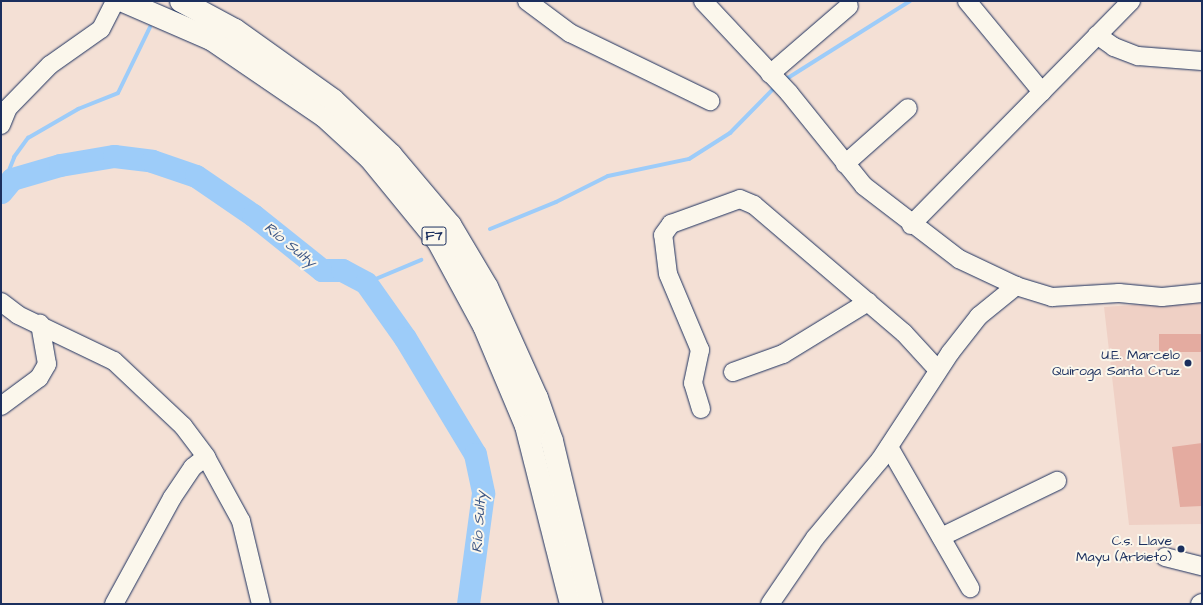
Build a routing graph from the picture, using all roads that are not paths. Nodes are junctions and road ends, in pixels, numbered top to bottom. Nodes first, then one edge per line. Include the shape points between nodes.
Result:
1 (114, 1) edge
2 (123, 1) edge
3 (181, 1) edge
4 (527, 1) edge
5 (703, 1) edge
6 (967, 1) edge
7 (1131, 1) edge
8 (849, 6) dead end
9 (1097, 35) junction
10 (1202, 61) edge
11 (770, 74) junction
12 (1042, 92) junction
13 (710, 101) dead end
14 (908, 108) dead end
15 (1, 125) edge
16 (845, 164) junction
17 (911, 225) junction
18 (1016, 286) junction
19 (1202, 293) edge
20 (1, 302) edge
21 (868, 302) junction
22 (40, 324) junction
23 (938, 370) junction
24 (733, 372) dead end
25 (1, 406) edge
26 (702, 409) dead end
27 (889, 447) junction
28 (206, 457) junction
29 (1057, 481) dead end
30 (941, 537) junction
31 (1164, 557) dead end
32 (1202, 566) edge
33 (970, 588) dead end
34 (114, 604) edge
35 (261, 604) edge
36 (571, 604) edge
37 (591, 604) edge
38 (770, 604) edge

1 - 15 street via 101,29 50,65 8,108
2 - 36 highway, F7 via 211,39 324,116 370,158 438,241 484,326 526,426
3 - 37 highway, F7 via 235,30 334,100 391,155 450,225 487,287 537,398 552,441
4 - 13 street via 570,33
5 - 11 street
6 - 12 street
7 - 9 street
8 - 11 street
9 - 10 street via 1138,56
9 - 12 street
11 - 16 street
12 - 17 street
14 - 16 street
16 - 17 street via 880,202
17 - 18 street via 959,259
18 - 19 street via 1058,297 1119,293 1162,297
18 - 23 street via 979,316
20 - 22 street via 18,315
21 - 23 street via 904,333
21 - 24 street via 782,354
21 - 26 street via 747,200 735,200 671,224 663,235 662,249 668,274 700,350 693,383
22 - 25 street via 47,364 39,378
22 - 28 street via 114,361 183,426
23 - 27 street
27 - 30 street
27 - 38 street via 815,538
28 - 34 street via 193,467 172,498
28 - 35 street via 241,521
29 - 30 street
30 - 33 street
31 - 32 street

